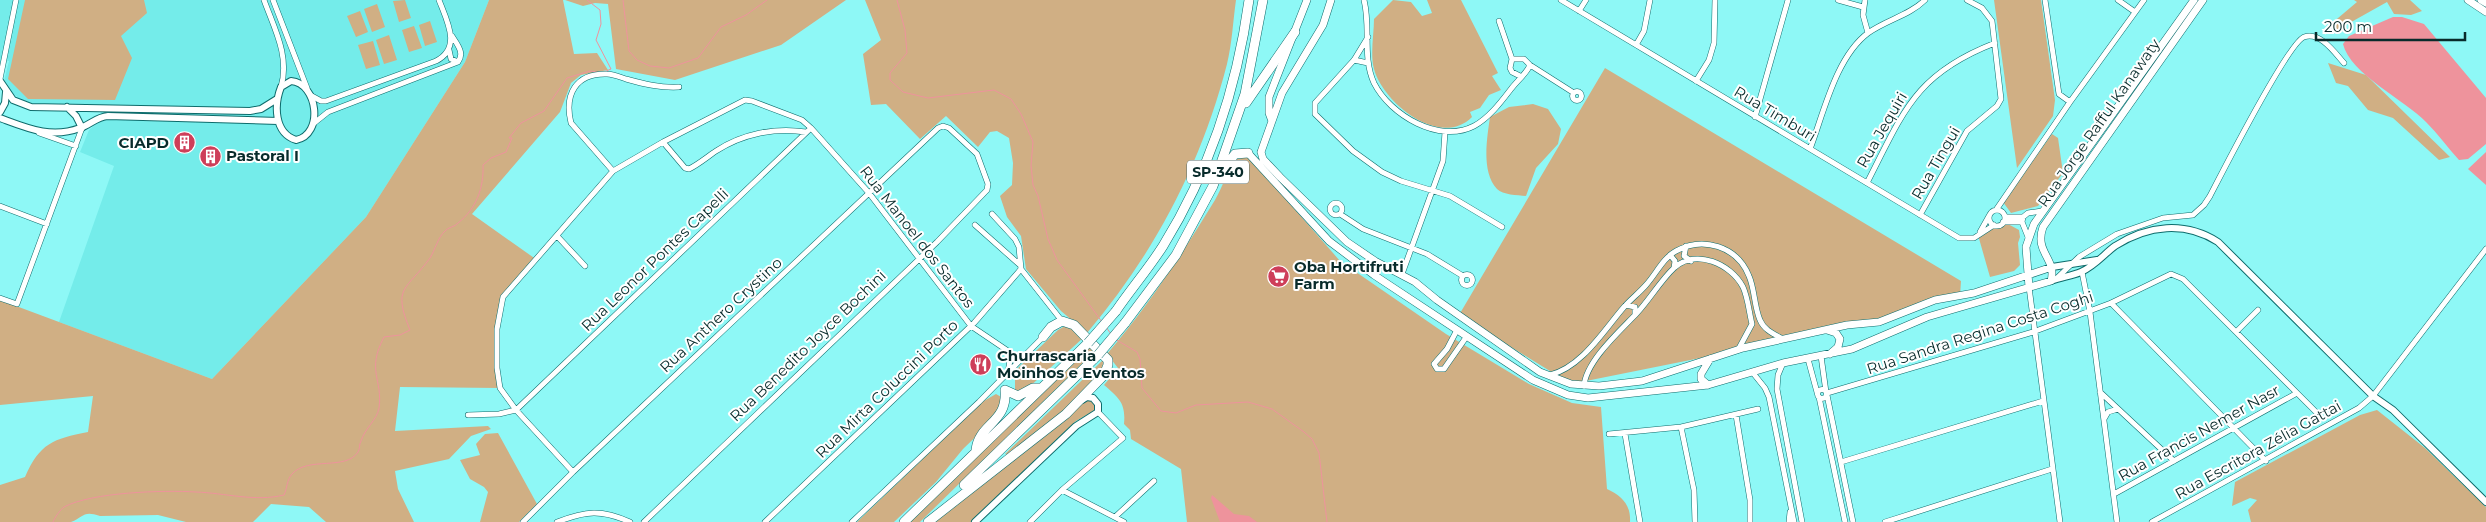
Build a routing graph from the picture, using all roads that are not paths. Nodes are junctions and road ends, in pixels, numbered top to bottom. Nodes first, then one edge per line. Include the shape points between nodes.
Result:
1 (16, 0) edge
2 (264, 0) edge
3 (273, 0) edge
4 (439, 0) edge
5 (1244, 0) edge
6 (1249, 0) edge
7 (1264, 0) edge
8 (1307, 0) edge
9 (1331, 0) edge
10 (1364, 0) edge
11 (1561, 0) edge
12 (1586, 0) edge
13 (1650, 0) edge
14 (1715, 0) edge
15 (1788, 0) edge
16 (1838, 0) edge
17 (1865, 0) edge
18 (1925, 0) edge
19 (1966, 0) edge
20 (2045, 0) edge
21 (2118, 0) edge
22 (2144, 0) edge
23 (2194, 0) edge
24 (2203, 0) edge
25 (2468, 0) edge
26 (2481, 0) edge
27 (2486, 3) edge
28 (1863, 7) junction
29 (1579, 11) junction
30 (2135, 12) junction
31 (2486, 12) edge
32 (1499, 21) dead end
33 (1295, 32) junction
34 (451, 33) junction
35 (1244, 33) junction
36 (1868, 33) junction
37 (1368, 37) junction
38 (1995, 43) junction
39 (1636, 45) junction
40 (449, 50) junction
41 (1512, 59) junction
42 (1354, 60) junction
43 (458, 62) junction
44 (1368, 63) junction
45 (2344, 63) dead end
46 (1530, 65) junction
47 (1520, 76) junction
48 (0, 80) edge
49 (1696, 81) junction
50 (281, 87) junction
51 (679, 87) dead end
52 (308, 91) junction
53 (6, 92) junction
54 (1574, 92) dead end
55 (277, 99) junction
56 (2070, 102) junction
57 (67, 107) junction
58 (0, 112) edge
59 (1755, 117) junction
60 (0, 118) edge
61 (1237, 118) junction
62 (278, 121) junction
63 (1272, 122) junction
64 (313, 124) junction
65 (82, 128) junction
66 (811, 128) junction
67 (938, 128) joint
68 (37, 132) junction
69 (806, 132) junction
70 (1445, 132) junction
71 (663, 142) junction
72 (76, 146) junction
73 (1810, 149) junction
74 (1261, 152) junction
75 (1248, 153) junction
76 (613, 171) junction
77 (1867, 183) junction
78 (1213, 186) junction
79 (1434, 190) junction
80 (2056, 191) junction
81 (868, 193) junction
82 (2064, 196) junction
83 (0, 206) edge
84 (1996, 210) junction
85 (2042, 211) junction
86 (992, 214) dead end
87 (1340, 214) dead end
88 (1920, 215) junction
89 (1989, 216) junction
90 (2022, 219) junction
91 (2004, 220) junction
92 (47, 224) junction
93 (975, 225) dead end
94 (1994, 225) junction
95 (1502, 227) dead end
96 (1978, 234) junction
97 (558, 237) junction
98 (2028, 237) junction
99 (1329, 241) junction
100 (1686, 246) junction
101 (1413, 248) junction
102 (2486, 250) edge
103 (1359, 251) junction
104 (1670, 255) junction
105 (919, 257) junction
106 (2101, 259) junction
107 (1692, 261) junction
108 (1741, 263) junction
109 (2070, 265) junction
110 (585, 266) dead end
111 (1020, 267) junction
112 (2052, 267) junction
113 (1674, 268) junction
114 (1730, 270) junction
115 (2082, 272) junction
116 (1402, 274) junction
117 (1463, 276) dead end
118 (1749, 276) junction
119 (2027, 276) junction
120 (2054, 280) junction
121 (1739, 281) junction
122 (2029, 287) junction
123 (0, 298) edge
124 (2111, 303) junction
125 (1626, 305) junction
126 (2258, 310) dead end
127 (2090, 312) junction
128 (1635, 315) junction
129 (1614, 320) junction
130 (1062, 321) junction
131 (971, 326) junction
132 (1622, 329) junction
133 (1825, 329) junction
134 (1457, 330) junction
135 (2033, 332) junction
136 (2236, 332) junction
137 (1467, 336) junction
138 (1043, 337) joint
139 (1784, 339) junction
140 (1738, 350) junction
141 (1011, 353) junction
142 (1830, 354) junction
143 (1024, 356) junction
144 (1821, 356) junction
145 (1712, 357) junction
146 (1808, 359) junction
147 (1783, 363) junction
148 (1008, 373) junction
149 (1753, 373) junction
150 (1547, 376) junction
151 (1000, 381) junction
152 (1708, 385) junction
153 (1584, 386) junction
154 (1040, 388) junction
155 (1006, 390) junction
156 (2100, 392) junction
157 (2297, 393) junction
158 (1827, 394) junction
159 (1818, 396) junction
160 (2372, 396) junction
161 (2043, 401) junction
162 (2118, 408) junction
163 (1758, 409) dead end
164 (516, 410) junction
165 (1098, 412) junction
166 (2317, 413) dead end
167 (1066, 414) junction
168 (468, 415) dead end
169 (1736, 415) junction
170 (2104, 420) junction
171 (1681, 427) junction
172 (2236, 428) junction
173 (1609, 434) dead end
174 (1626, 434) junction
175 (976, 450) junction
176 (1833, 460) junction
177 (2266, 460) junction
178 (2174, 461) junction
179 (1841, 462) junction
180 (1834, 467) junction
181 (2052, 469) junction
182 (573, 472) junction
183 (1154, 481) dead end
184 (1062, 490) junction
185 (2114, 494) junction
186 (2486, 502) edge
187 (1791, 506) junction
188 (1115, 517) junction
189 (527, 521) edge
190 (557, 522) edge
191 (630, 522) edge
192 (644, 522) edge
193 (765, 522) edge
194 (852, 522) edge
195 (904, 522) edge
196 (927, 522) edge
197 (976, 522) edge
198 (1030, 522) edge
199 (1124, 522) edge
200 (1640, 522) edge
201 (1695, 522) edge
202 (1750, 522) edge
203 (1789, 522) edge
204 (1794, 522) edge
205 (1802, 522) edge
206 (1845, 522) edge
207 (1853, 522) edge
208 (1885, 522) edge
209 (2060, 522) edge
210 (2117, 522) edge
211 (2152, 522) edge

1 - 48 street
2 - 50 street via 284,54
3 - 52 street
4 - 34 street
5 - 35 highway
6 - 35 highway, SP-340
7 - 61 highway, SP-340 via 1252,65
8 - 33 main road
9 - 63 main road via 1323,25 1282,93
10 - 37 street
11 - 29 street, Rua Timburi
12 - 29 street
13 - 39 street via 1644,31
14 - 49 street via 1714,43 1709,60
15 - 59 street
16 - 28 street
17 - 28 street
18 - 36 street
19 - 38 street, Rua Tingui via 1988,14
20 - 56 street via 2059,94
21 - 30 street
22 - 30 street
23 - 80 main road, Rua Jorge Rafful Kanawaty
24 - 82 main road, Rua Jorge Rafful Kanawaty
25 - 31 main road
26 - 27 main road
28 - 36 street
29 - 39 street, Rua Timburi
30 - 56 street
32 - 41 street
33 - 61 highway
33 - 63 main road via 1268,97
34 - 40 street
34 - 43 street via 460,50
35 - 154 highway, SP-340, bridge via 1234,84 1214,147 1162,247 1116,311 1088,343
36 - 73 street via 1842,65
37 - 42 street
37 - 44 street
38 - 77 street, Rua Jequiri via 1969,53 1927,82 1900,119
38 - 88 street, Rua Tingui via 2001,99 1967,131
39 - 49 street, Rua Timburi
40 - 43 street via 451,59
40 - 52 street via 436,61 326,101
41 - 46 street via 1520,57
41 - 47 street via 1510,68
42 - 44 street
42 - 79 street via 1317,100 1315,114 1353,151 1382,172
43 - 64 street via 328,112
44 - 70 street via 1374,82 1392,106 1416,123
45 - 109 street via 2318,39 2305,37 2298,41 2198,212 2164,218 2117,234
46 - 47 street
46 - 54 street
47 - 70 street via 1502,102 1482,122 1471,128
48 - 53 street
49 - 59 street, Rua Timburi
50 - 52 street via 291,81
50 - 55 street
51 - 76 street via 663,88 607,74 576,84 571,91 571,122
52 - 64 street via 314,109
53 - 57 street via 21,104 31,107
53 - 58 street
55 - 57 street via 261,109 250,111
55 - 62 street
56 - 84 street
57 - 65 street
59 - 73 street, Rua Timburi
60 - 68 street
61 - 78 highway, SP-340
62 - 64 street via 296,140 308,135
62 - 65 street via 108,116
63 - 74 main road
65 - 68 street via 58,133
65 - 72 street
66 - 69 street, Rua Leonor Pontes Capelli
66 - 71 street, Rua Manoel dos Santos via 802,120 744,100
66 - 81 street, Rua Manoel dos Santos
67 - 81 street, Rua Anthero Crystino
67 - 105 street, Rua Benedito Joyce Bochini via 949,128 974,150 988,187
68 - 72 street
69 - 71 street via 787,129 749,136 728,144 689,169
69 - 164 street, Rua Leonor Pontes Capelli
70 - 79 street via 1443,161
71 - 76 street, Rua Manoel dos Santos
72 - 92 street
73 - 77 street, Rua Timburi
74 - 75 main road
74 - 103 main road via 1263,159 1307,206
75 - 78 highway via 1235,154
75 - 99 main road
76 - 97 street
77 - 88 street, Rua Timburi
78 - 196 highway, SP-340, bridge via 1176,256 1126,323 1098,355
79 - 95 street via 1465,203
79 - 101 street
80 - 82 main road
80 - 85 main road, Rua Jorge Rafful Kanawaty
81 - 105 street, Rua Manoel dos Santos
81 - 182 street, Rua Anthero Crystino
82 - 112 main road, Rua Jorge Rafful Kanawaty via 2040,235 2040,243
83 - 92 street
84 - 89 street
84 - 91 street via 2003,212
85 - 90 street, Rua Jorge Rafful Kanawaty via 2028,213
85 - 98 main road, Rua Jorge Rafful Kanawaty
86 - 111 street via 1016,239
87 - 101 street via 1363,230
88 - 96 street, Rua Timburi via 1963,240
89 - 94 street
89 - 96 street
90 - 91 street, Rua Jorge Rafful Kanawaty
90 - 98 street, Rua Jorge Rafful Kanawaty
91 - 94 street
92 - 123 street via 17,304
93 - 111 street
94 - 96 street, Rua Timburi
97 - 110 street
97 - 164 street via 503,297 499,311 497,368 500,388
98 - 119 main road, Rua Jorge Rafful Kanawaty
99 - 103 main road via 1337,239
99 - 134 main road
100 - 104 street
100 - 107 street via 1684,256
100 - 108 street via 1708,243 1721,247
101 - 116 street
101 - 117 street
102 - 160 street, Rua Escritora Zélia Gattai
103 - 116 main road
104 - 113 street via 1674,257
104 - 125 street
105 - 131 street, Rua Manoel dos Santos
105 - 192 street, Rua Benedito Joyce Bochini
106 - 109 street
106 - 115 street
106 - 160 street via 2124,242 2158,229 2186,228 2200,232 2218,242
107 - 113 street
107 - 114 street via 1705,259
108 - 114 street via 1736,270
108 - 118 street
109 - 112 street
109 - 120 street
111 - 130 street
111 - 131 street, Rua Mirta Coluccini Porto
112 - 119 main road
112 - 120 main road
113 - 128 street
114 - 121 street
115 - 120 street
115 - 127 street
116 - 150 main road
118 - 121 street via 1743,275
118 - 139 street via 1760,320 1768,330
119 - 122 main road, Rua Jorge Rafful Kanawaty
119 - 133 main road via 1974,293 1935,300 1879,322
120 - 122 main road
121 - 140 street via 1752,324
122 - 135 street
122 - 142 main road via 1927,317 1852,349
124 - 127 street, Rua Sandra Regina Costa Coghi
124 - 136 street, Rua Sandra Regina Costa Coghi via 2166,275 2178,276
124 - 172 street
125 - 128 street via 1635,307
125 - 129 street
126 - 136 street
127 - 135 street, Rua Sandra Regina Costa Coghi
127 - 156 street
128 - 132 street
129 - 132 street via 1615,328
129 - 150 street via 1567,369
130 - 138 highway
130 - 167 highway via 1074,325 1105,356 1108,365 1100,381
131 - 141 street, Rua Manoel dos Santos
131 - 193 street, Rua Mirta Coluccini Porto
132 - 153 street via 1588,369
133 - 139 main road
133 - 142 main road via 1836,333 1840,339 1838,347
134 - 137 main road
134 - 137 street via 1435,361 1437,369 1444,369
135 - 158 street, Rua Sandra Regina Costa Coghi
135 - 161 street
136 - 157 street, Rua Sandra Regina Costa Coghi
137 - 152 main road via 1534,380 1568,394 1608,398
138 - 143 street
139 - 140 main road
140 - 145 main road
141 - 143 street, Rua Manoel dos Santos
141 - 148 street
142 - 144 main road
143 - 148 street
144 - 146 main road
144 - 158 street
145 - 152 main road via 1701,374
145 - 153 main road via 1635,382
146 - 147 main road
146 - 159 street
147 - 149 main road
147 - 205 street via 1777,389
148 - 151 street
149 - 152 main road
149 - 187 street via 1769,397
150 - 153 main road
151 - 155 street
151 - 194 street
154 - 155 highway via 1018,396
154 - 175 highway, SP-340
155 - 175 highway via 1002,413 979,436
156 - 162 street
156 - 170 street
157 - 166 street, Rua Sandra Regina Costa Coghi
157 - 172 street, Rua Francis Nemer Nasr
158 - 159 street, Rua Sandra Regina Costa Coghi via 1824,399
158 - 179 street
159 - 176 street
160 - 177 street, Rua Escritora Zélia Gattai via 2359,408
160 - 186 street via 2393,410
161 - 179 street
161 - 181 street
162 - 170 street via 2108,412
162 - 178 street
163 - 169 street
164 - 168 street
164 - 182 street
165 - 167 street via 1097,401 1087,396
165 - 184 street via 1123,438
165 - 197 street via 1076,426
167 - 196 highway
169 - 171 street
169 - 202 street via 1750,500
170 - 185 street
171 - 174 street
171 - 201 street via 1694,490
172 - 177 street
172 - 178 street, Rua Francis Nemer Nasr
173 - 174 street
174 - 200 street
175 - 195 highway, SP-340
176 - 179 street
176 - 180 street
177 - 211 street, Rua Escritora Zélia Gattai
178 - 185 street, Rua Francis Nemer Nasr
179 - 180 street
179 - 207 street
180 - 206 street
181 - 208 street
181 - 209 street
182 - 189 street, Rua Anthero Crystino
183 - 188 street
184 - 188 street
184 - 198 street
185 - 210 street
187 - 203 street
187 - 204 street
188 - 199 street
190 - 191 street via 580,513 593,512

